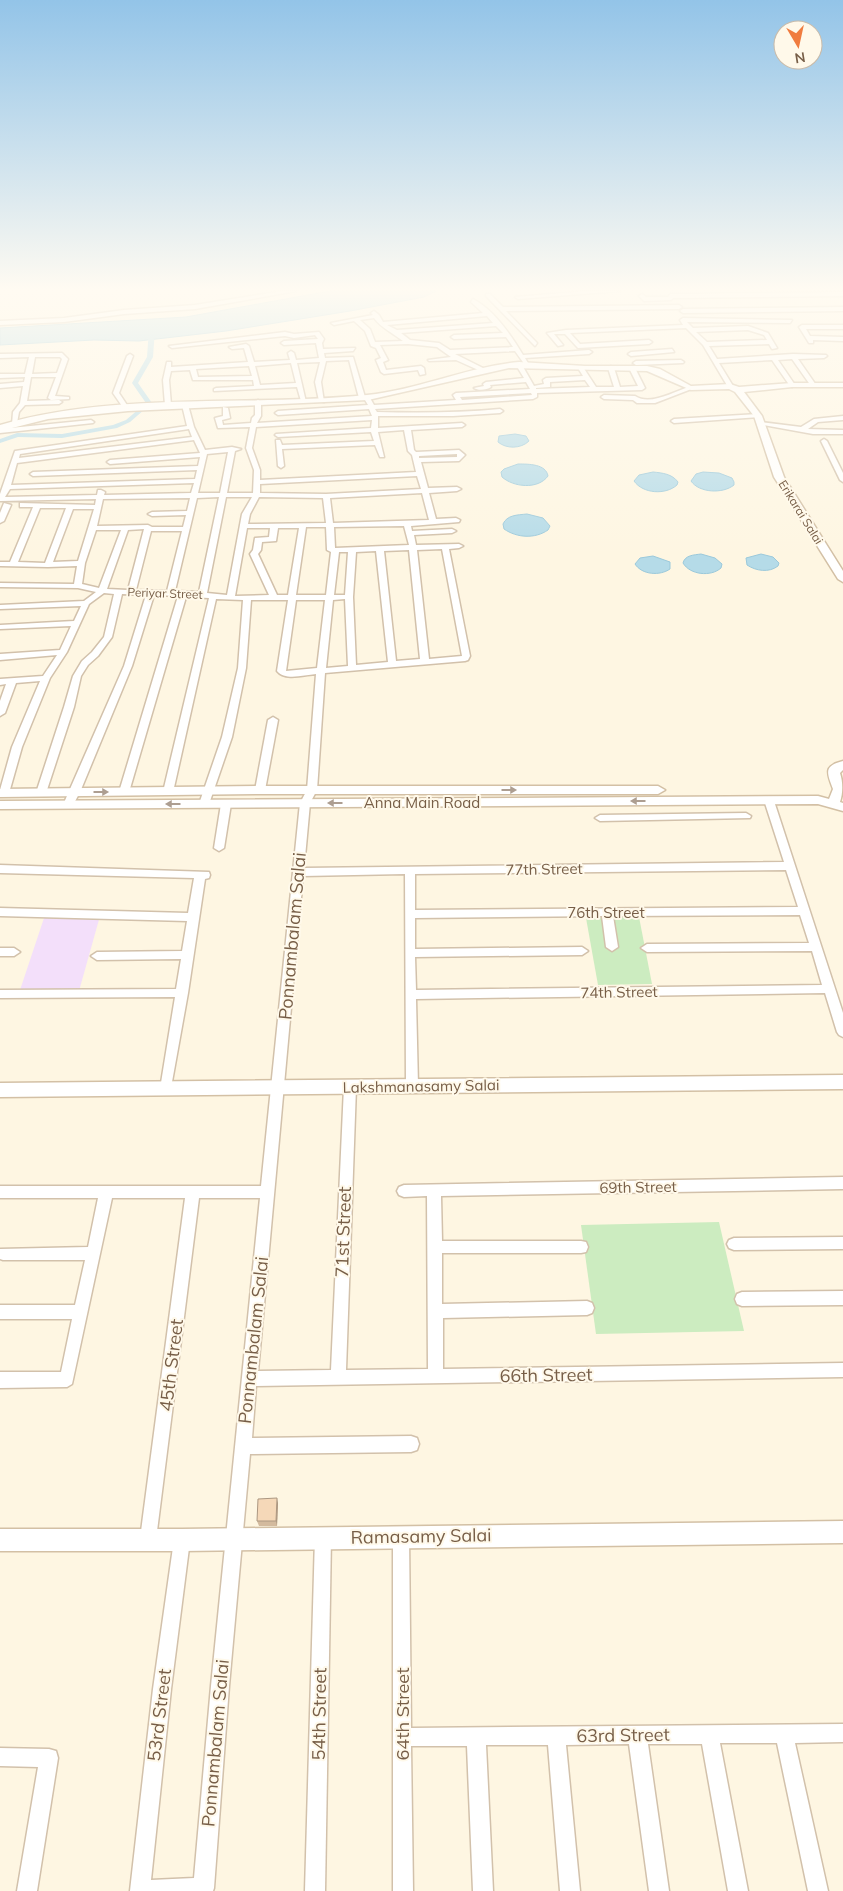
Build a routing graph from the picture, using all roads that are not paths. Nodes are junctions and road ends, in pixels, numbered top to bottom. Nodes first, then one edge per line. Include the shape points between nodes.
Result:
1 (27, 379) edge
2 (58, 379) edge
3 (121, 379) edge
4 (166, 379) edge
5 (255, 379) edge
6 (298, 379) edge
7 (319, 379) edge
8 (357, 379) edge
9 (454, 379) edge
10 (561, 379) edge
11 (588, 379) edge
12 (615, 379) edge
13 (639, 379) edge
14 (672, 379) edge
15 (728, 379) edge
16 (788, 379) edge
17 (809, 379) edge
18 (527, 380) joint
19 (299, 385) junction
20 (792, 385) junction
21 (813, 385) junction
22 (843, 385) edge
23 (0, 386) edge
24 (280, 387) junction
25 (26, 388) junction
26 (258, 388) junction
27 (477, 388) dead end
28 (691, 388) junction
29 (734, 388) junction
30 (532, 389) junction
31 (594, 389) junction
32 (618, 389) junction
33 (216, 390) dead end
34 (0, 392) edge
35 (604, 397) dead end
36 (67, 398) dead end
37 (362, 398) junction
38 (304, 401) junction
39 (322, 401) junction
40 (60, 402) dead end
41 (258, 402) junction
42 (280, 402) junction
43 (23, 403) junction
44 (185, 404) junction
45 (166, 405) junction
46 (128, 407) junction
47 (225, 408) dead end
48 (370, 408) junction
49 (500, 411) dead end
50 (278, 413) junction
51 (375, 416) junction
52 (843, 418) edge
53 (760, 420) junction
54 (674, 421) dead end
55 (91, 422) dead end
56 (14, 423) junction
57 (277, 423) junction
58 (254, 425) junction
59 (462, 425) dead end
60 (191, 427) junction
61 (407, 428) junction
62 (0, 429) edge
63 (374, 430) junction
64 (802, 430) junction
65 (843, 432) edge
66 (278, 435) junction
67 (197, 438) junction
68 (824, 441) dead end
69 (377, 443) junction
70 (249, 448) junction
71 (279, 448) junction
72 (109, 449) junction
73 (232, 449) junction
74 (203, 453) junction
75 (382, 456) dead end
76 (416, 457) junction
77 (14, 461) junction
78 (110, 462) junction
79 (281, 466) dead end
80 (200, 468) junction
81 (107, 471) junction
82 (0, 474) edge
83 (11, 474) junction
84 (33, 474) dead end
85 (420, 474) junction
86 (843, 480) edge
87 (196, 481) junction
88 (256, 482) junction
89 (102, 485) junction
90 (4, 489) edge
91 (457, 489) dead end
92 (425, 491) junction
93 (223, 495) junction
94 (192, 496) junction
95 (326, 496) junction
96 (101, 497) junction
97 (256, 497) junction
98 (0, 499) edge
99 (4, 504) edge
100 (37, 506) junction
101 (70, 507) junction
102 (96, 507) junction
103 (152, 514) dead end
104 (191, 514) junction
105 (456, 520) dead end
106 (0, 521) edge
107 (433, 521) junction
108 (407, 524) junction
109 (274, 525) junction
110 (303, 525) junction
111 (244, 526) junction
112 (330, 526) junction
113 (93, 528) junction
114 (125, 528) junction
115 (186, 528) junction
116 (148, 529) junction
117 (452, 531) dead end
118 (410, 533) junction
119 (445, 546) junction
120 (459, 546) dead end
121 (380, 548) junction
122 (413, 548) junction
123 (352, 550) junction
124 (335, 551) junction
125 (81, 563) junction
126 (0, 564) edge
127 (13, 564) junction
128 (48, 565) junction
129 (840, 569) edge
130 (843, 579) edge
131 (0, 585) edge
132 (78, 586) junction
133 (102, 592) junction
134 (119, 592) junction
135 (131, 592) junction
136 (151, 593) junction
137 (170, 594) junction
138 (182, 594) junction
139 (203, 595) junction
140 (213, 596) junction
141 (274, 597) junction
142 (292, 597) junction
143 (330, 597) junction
144 (349, 597) junction
145 (231, 598) junction
146 (247, 598) junction
147 (86, 603) junction
148 (0, 608) edge
149 (76, 623) junction
150 (0, 627) edge
151 (63, 652) junction
152 (0, 657) edge
153 (425, 662) junction
154 (392, 664) junction
155 (352, 668) junction
156 (321, 671) junction
157 (46, 678) junction
158 (12, 681) junction
159 (0, 682) edge
160 (0, 713) edge
161 (273, 720) dead end
162 (843, 765) edge
163 (260, 790) junction
164 (75, 792) junction
165 (124, 792) junction
166 (168, 792) junction
167 (41, 793) junction
168 (1, 797) edge
169 (309, 797) junction
170 (206, 798) junction
171 (683, 800) junction
172 (770, 800) junction
173 (839, 800) edge
174 (226, 804) junction
175 (68, 805) junction
176 (746, 816) dead end
177 (687, 817) junction
178 (600, 818) dead end
179 (219, 848) dead end
180 (790, 866) junction
181 (0, 869) edge
182 (298, 872) junction
183 (410, 872) junction
184 (804, 911) junction
185 (0, 912) edge
186 (607, 912) junction
187 (409, 914) junction
188 (193, 918) junction
189 (612, 947) dead end
190 (816, 947) junction
191 (647, 948) dead end
192 (582, 951) dead end
193 (0, 952) edge
194 (14, 952) dead end
195 (410, 953) junction
196 (187, 955) junction
197 (97, 956) dead end
198 (829, 989) junction
199 (182, 993) junction
200 (0, 994) edge
201 (410, 995) junction
202 (843, 1032) edge
203 (843, 1082) edge
204 (412, 1086) junction
205 (350, 1087) junction
206 (166, 1088) junction
207 (278, 1088) junction
208 (0, 1090) edge
209 (843, 1183) edge
210 (434, 1190) junction
211 (0, 1192) edge
212 (106, 1192) junction
213 (194, 1192) junction
214 (268, 1192) junction
215 (404, 1192) dead end
216 (843, 1243) edge
217 (734, 1244) dead end
218 (581, 1247) dead end
219 (435, 1248) junction
220 (94, 1253) junction
221 (3, 1254) dead end
222 (843, 1298) edge
223 (742, 1299) dead end
224 (587, 1308) dead end
225 (435, 1311) junction
226 (0, 1312) edge
227 (81, 1312) junction
228 (843, 1370) edge
229 (436, 1377) junction
230 (338, 1378) junction
231 (249, 1379) junction
232 (0, 1380) edge
233 (411, 1444) dead end
234 (243, 1446) junction
235 (843, 1532) edge
236 (401, 1536) junction
237 (323, 1537) junction
238 (148, 1538) junction
239 (234, 1538) junction
240 (0, 1540) edge
241 (182, 1540) junction
242 (709, 1733) junction
243 (843, 1733) edge
244 (784, 1734) junction
245 (637, 1735) junction
246 (476, 1736) junction
247 (556, 1736) junction
248 (402, 1737) junction
249 (0, 1757) edge
250 (203, 1889) edge
251 (27, 1891) edge
252 (140, 1891) edge
253 (314, 1891) edge
254 (403, 1891) edge
255 (483, 1891) edge
256 (570, 1891) edge
257 (659, 1891) edge
258 (738, 1891) edge
259 (818, 1891) edge

1 - 25 street
2 - 36 street via 51,398
3 - 46 street via 116,392
4 - 45 street
5 - 26 street
6 - 19 street
7 - 39 street
8 - 37 street
9 - 37 main road via 402,393
10 - 30 street via 546,380 548,386
11 - 31 street
12 - 32 street
13 - 32 street via 642,388
14 - 28 main road
15 - 29 street
16 - 20 street
17 - 21 street
18 - 27 street via 486,384 488,387
18 - 30 street
19 - 24 street
19 - 38 street
20 - 21 main road
20 - 29 main road
21 - 22 main road
23 - 25 street
24 - 26 street
24 - 42 street
25 - 34 street
25 - 43 street
26 - 33 street
28 - 29 main road
28 - 35 street via 649,402 637,401 636,398
29 - 53 main road, Erikarai Salai
30 - 31 street
30 - 48 street via 533,397
31 - 32 street
37 - 39 main road
37 - 48 street via 368,399
38 - 39 main road
38 - 42 main road
40 - 43 street
41 - 42 main road
41 - 44 main road
41 - 58 street
42 - 50 street
43 - 56 street via 16,412
44 - 45 main road
44 - 60 street
45 - 46 main road
46 - 56 main road
47 - 58 street via 227,418 218,418 220,427
48 - 50 street
48 - 51 street
49 - 51 street via 466,415
50 - 57 street
51 - 57 street
51 - 63 street
52 - 64 street via 816,420
53 - 54 street
53 - 64 street
53 - 129 main road, Erikarai Salai via 780,477
55 - 62 street
56 - 62 main road
57 - 58 street
57 - 66 street
58 - 70 street
59 - 61 street
60 - 67 street
60 - 77 street via 32,449 17,452
61 - 63 street
61 - 76 street via 411,450
63 - 66 street
63 - 69 street
64 - 65 street
66 - 71 street
67 - 72 street
67 - 74 street
68 - 86 street
69 - 71 street
69 - 75 street
70 - 73 street
70 - 88 street via 257,470
71 - 79 street
72 - 77 street
72 - 78 street
73 - 74 street
73 - 93 street
74 - 78 street
74 - 80 street
76 - 76 street via 459,459 462,455 459,452
76 - 85 street
77 - 83 street
78 - 81 street
80 - 81 street
80 - 87 street
81 - 84 street
81 - 89 street
82 - 83 street
83 - 90 street
85 - 88 street
85 - 92 street
87 - 89 street
87 - 94 street
88 - 97 street
89 - 90 street
89 - 96 street
90 - 98 street
91 - 92 street
92 - 95 street
92 - 107 street
93 - 94 street
93 - 97 street
93 - 139 street
94 - 96 street
94 - 104 street
95 - 97 street
95 - 112 street
96 - 98 street
96 - 102 street
97 - 111 street via 246,514
99 - 100 street
99 - 106 street
100 - 101 street
100 - 127 street
101 - 102 street
101 - 128 street
102 - 113 street
103 - 104 street
104 - 115 street
105 - 107 street
107 - 108 street
108 - 112 street
108 - 118 street
109 - 110 street
109 - 111 street
109 - 141 street via 273,539 258,540 254,554
110 - 112 street
110 - 142 street
111 - 145 street
112 - 124 street, Ponnambalam Salai via 330,550
113 - 114 street
113 - 125 street
114 - 116 street
114 - 133 street
115 - 116 street
115 - 137 street
116 - 135 street
117 - 118 street
118 - 122 street
119 - 120 street
119 - 122 street
119 - 153 street via 466,656
121 - 122 street
121 - 123 street
121 - 154 street
122 - 153 street
123 - 124 street
123 - 144 street
124 - 143 street, Ponnambalam Salai
125 - 128 street
125 - 132 street
126 - 127 street
127 - 128 street
129 - 130 main road, Erikarai Salai
131 - 132 street, Periyar Street
132 - 133 street, Periyar Street
133 - 134 street, Periyar Street
133 - 147 street
134 - 135 street, Periyar Street
134 - 167 street via 108,636 77,676
135 - 136 street, Periyar Street
136 - 137 street, Periyar Street
136 - 164 street via 128,666
137 - 138 street, Periyar Street
138 - 139 street, Periyar Street
138 - 165 street
139 - 140 street, Periyar Street
140 - 145 street, Periyar Street
140 - 166 street
141 - 142 street, Periyar Street
141 - 146 street, Periyar Street
142 - 143 street, Periyar Street
142 - 156 street via 281,671 284,674
143 - 144 street, Periyar Street
143 - 156 street, Ponnambalam Salai
144 - 155 street
145 - 146 street, Periyar Street
146 - 170 street via 242,668 227,737
147 - 148 street
147 - 149 street
149 - 150 street
149 - 151 street
151 - 152 street
151 - 157 street
153 - 154 street
154 - 155 street
155 - 156 street
156 - 169 street, Ponnambalam Salai
157 - 158 street
157 - 168 street
158 - 159 street
158 - 160 street
161 - 163 street
162 - 173 main road via 835,768 834,773 839,784
163 - 169 main road, Anna Main Road
163 - 170 main road, Anna Main Road
164 -> 165 main road, Anna Main Road
164 - 167 main road, Anna Main Road
164 - 175 street
165 - 166 main road, Anna Main Road
166 - 170 main road, Anna Main Road
167 - 168 main road, Anna Main Road
168 - 175 main road, Anna Main Road
171 -> 169 main road, Anna Main Road
169 -> 173 main road, Anna Main Road via 816,790
169 - 174 main road, Anna Main Road
169 - 182 street, Ponnambalam Salai
170 - 174 main road, Anna Main Road
170 -> 175 main road, Anna Main Road
171 - 172 main road, Anna Main Road
171 - 177 street
172 - 173 main road, Anna Main Road
172 - 180 street
174 - 179 street
176 - 177 street
177 - 178 street
180 - 183 street, 77th Street
180 - 184 street
181 - 188 street via 203,875
182 - 183 street, 77th Street
182 - 207 street, Ponnambalam Salai
183 - 187 street
184 - 186 street, 76th Street
184 - 190 street
185 - 188 street
186 - 187 street, 76th Street
186 - 189 street
187 - 195 street
188 - 196 street
190 - 191 street
190 - 198 street
192 - 195 street
193 - 194 street
195 - 201 street
196 - 197 street
196 - 199 street
198 - 201 street, 74th Street
198 - 202 street
199 - 200 street
199 - 206 street
201 - 204 street
203 - 204 main road, Lakshmanasamy Salai
204 - 205 main road, Lakshmanasamy Salai
205 - 207 main road, Lakshmanasamy Salai
205 - 230 street, 71st Street
206 - 207 main road, Lakshmanasamy Salai
206 - 208 main road, Lakshmanasamy Salai
207 - 214 street, Ponnambalam Salai
209 - 210 street, 69th Street
210 - 215 street, 69th Street
210 - 219 street
211 - 212 street
212 - 213 street
212 - 220 street
213 - 214 street
213 - 238 street, 45th Street
214 - 231 street, Ponnambalam Salai
216 - 217 street
218 - 219 street
219 - 225 street
220 - 221 street
220 - 227 street
222 - 223 street
224 - 225 street
225 - 229 street
226 - 227 street
227 - 232 street via 67,1379
228 - 229 street, 66th Street
229 - 230 street, 66th Street
230 - 231 street, 66th Street
231 - 234 street, Ponnambalam Salai
233 - 234 street
234 - 239 street, Ponnambalam Salai
235 - 236 main road, Ramasamy Salai
236 - 237 main road, Ramasamy Salai
236 - 248 street, 64th Street
237 - 239 main road, Ramasamy Salai
237 - 253 street, 54th Street
238 - 240 main road, Ramasamy Salai
238 - 241 main road, Ramasamy Salai
239 - 241 main road, Ramasamy Salai
239 - 250 street, Ponnambalam Salai
241 - 252 street, 53rd Street
242 - 244 street, 63rd Street
242 - 245 street, 63rd Street
242 - 258 street
243 - 244 street, 63rd Street
244 - 259 street
245 - 247 street, 63rd Street
245 - 257 street
246 - 247 street, 63rd Street
246 - 248 street, 63rd Street
246 - 255 street
247 - 256 street
248 - 254 street, 64th Street
249 - 251 street via 49,1758
250 - 252 street

